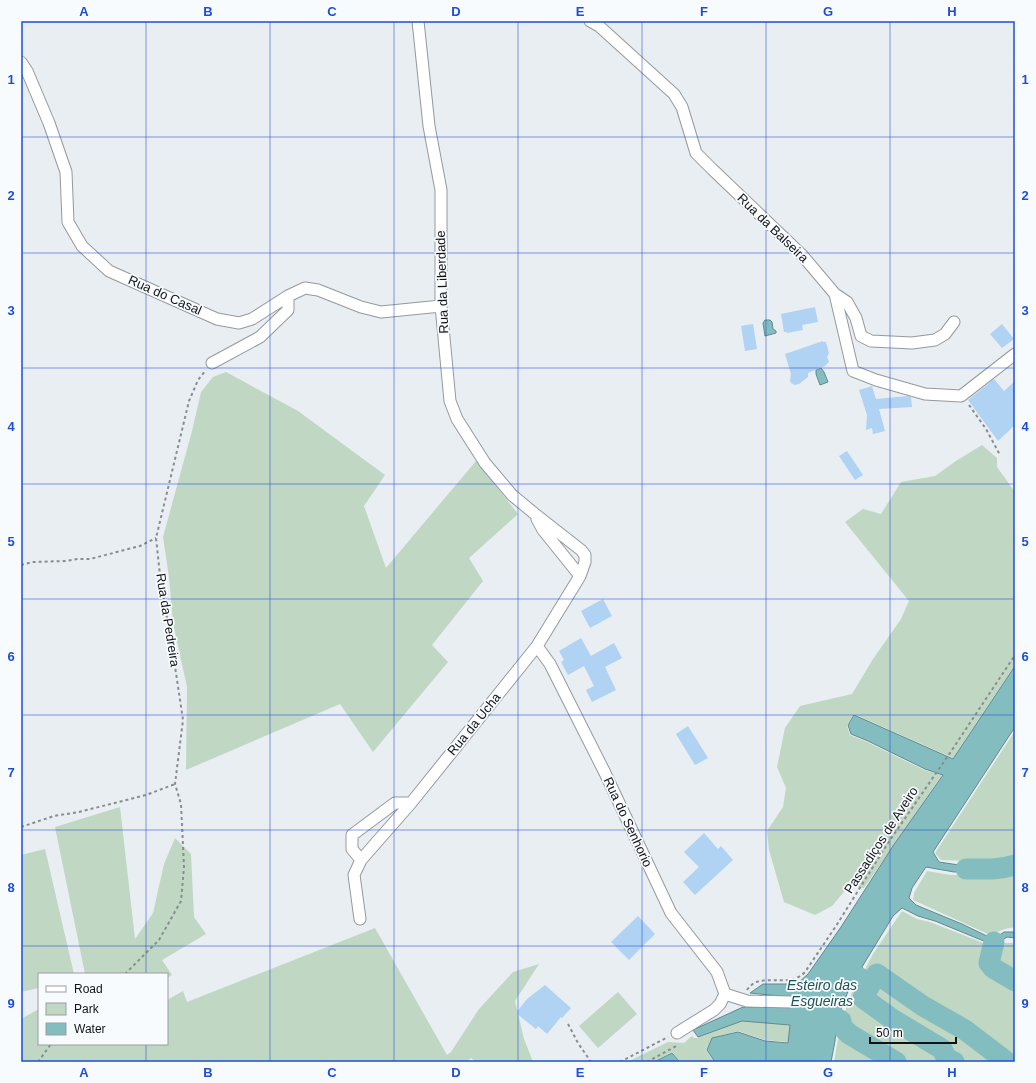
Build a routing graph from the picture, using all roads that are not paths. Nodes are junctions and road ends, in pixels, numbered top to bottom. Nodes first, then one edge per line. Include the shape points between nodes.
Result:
1 (418, 21) edge
2 (590, 21) edge
3 (21, 62) edge
4 (835, 294) junction
5 (288, 296) junction
6 (441, 306) junction
7 (954, 322) dead end
8 (1015, 354) edge
9 (212, 364) road end
10 (535, 514) junction
11 (580, 576) junction
12 (537, 646) junction
13 (411, 803) junction
14 (361, 860) junction
15 (360, 919) dead end
16 (725, 994) junction
17 (790, 1002) dead end
18 (677, 1033) road end

1 - 6 street, Rua da Liberdade via 429,126 440,190
2 - 4 street, Rua da Balseira via 599,26 674,94 682,107 696,152 802,255
3 - 5 street, Rua do Casal via 49,123 66,172 68,222 82,246 109,270 217,319 239,323 252,319
4 - 7 street via 847,302 862,336 871,341 912,343 935,340 945,334
4 - 8 street, Rua da Balseira via 852,371 876,380 925,394 961,396
5 - 6 street, Rua do Casal via 305,288 318,290 381,312
5 - 9 street via 288,310 260,337
6 - 10 street, Rua da Liberdade via 450,402 457,419 485,463 512,495
10 - 11 street, Rua da Liberdade via 543,530
10 - 11 street, Rua da Liberdade via 585,555
11 - 12 street, Rua da Liberdade
12 - 13 street, Rua da Ucha
12 - 16 street, Rua do Senhorio via 550,664 605,773 671,913 718,972
13 - 14 street, Rua da Ucha
13 - 14 street via 396,803 352,835 352,849
14 - 15 street, Rua da Ucha via 354,875
16 - 17 street via 747,1001
16 - 18 street via 714,1010

